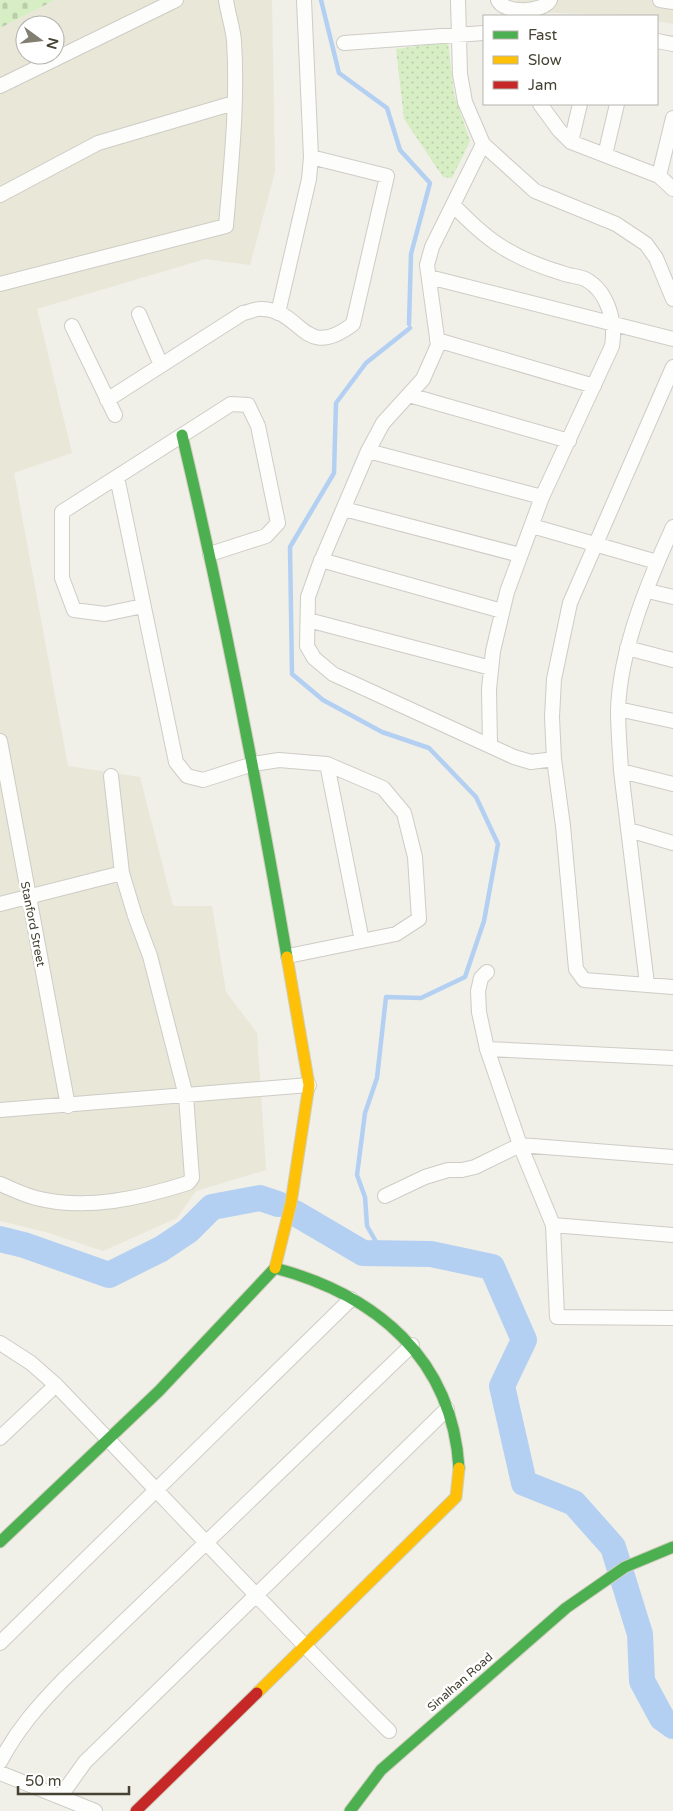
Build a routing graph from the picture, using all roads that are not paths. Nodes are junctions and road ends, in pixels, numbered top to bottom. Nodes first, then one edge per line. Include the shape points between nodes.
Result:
1 (176, 0) edge
2 (226, 0) edge
3 (304, 0) edge
4 (458, 0) edge
5 (498, 0) edge
6 (550, 0) edge
7 (660, 0) edge
8 (673, 2) edge
9 (483, 33) edge
10 (458, 35) junction
11 (658, 41) edge
12 (344, 43) dead end
13 (673, 44) edge
14 (0, 86) edge
15 (234, 103) junction
16 (541, 105) edge
17 (553, 105) edge
18 (580, 105) edge
19 (617, 105) edge
20 (550, 118) junction
21 (673, 118) edge
22 (571, 142) junction
23 (483, 144) junction
24 (604, 156) junction
25 (311, 157) junction
26 (659, 176) junction
27 (673, 189) edge
28 (0, 195) edge
29 (453, 205) junction
30 (429, 277) junction
31 (0, 284) edge
32 (673, 299) edge
33 (278, 313) junction
34 (139, 314) dead end
35 (613, 324) junction
36 (72, 326) dead end
37 (673, 339) edge
38 (437, 340) junction
39 (161, 365) junction
40 (673, 367) edge
41 (594, 386) junction
42 (409, 395) junction
43 (107, 400) junction
44 (115, 415) dead end
45 (182, 435) junction
46 (569, 441) junction
47 (368, 451) junction
48 (117, 477) junction
49 (542, 496) junction
50 (344, 508) junction
51 (532, 526) junction
52 (672, 531) edge
53 (597, 543) junction
54 (210, 554) junction
55 (520, 555) junction
56 (321, 560) junction
57 (657, 562) junction
58 (648, 591) junction
59 (673, 597) edge
60 (142, 606) junction
61 (502, 611) junction
62 (308, 620) junction
63 (627, 648) junction
64 (673, 660) edge
65 (491, 668) junction
66 (618, 709) junction
67 (673, 721) edge
68 (0, 741) edge
69 (490, 745) junction
70 (554, 759) junction
71 (253, 764) junction
72 (327, 764) junction
73 (621, 771) junction
74 (110, 776) dead end
75 (673, 784) edge
76 (629, 830) junction
77 (673, 843) edge
78 (122, 873) junction
79 (28, 897) junction
80 (0, 904) edge
81 (362, 941) junction
82 (288, 956) junction
83 (487, 972) dead end
84 (647, 984) junction
85 (673, 987) edge
86 (486, 1049) junction
87 (673, 1058) edge
88 (309, 1085) junction
89 (186, 1096) junction
90 (68, 1106) junction
91 (0, 1110) edge
92 (520, 1145) junction
93 (673, 1156) edge
94 (0, 1184) edge
95 (385, 1196) dead end
96 (553, 1225) junction
97 (673, 1235) edge
98 (275, 1268) junction
99 (351, 1299) junction
100 (673, 1318) edge
101 (0, 1343) edge
102 (412, 1345) junction
103 (56, 1385) junction
104 (447, 1409) junction
105 (0, 1438) edge
106 (107, 1439) junction
107 (154, 1490) junction
108 (206, 1541) junction
109 (0, 1542) edge
110 (673, 1547) edge
111 (256, 1594) junction
112 (0, 1643) edge
113 (304, 1646) junction
114 (388, 1731) dead end
115 (0, 1762) edge
116 (0, 1773) edge
117 (60, 1798) junction
118 (95, 1811) edge
119 (136, 1811) edge
120 (350, 1811) edge

1 - 14 street
2 - 15 street via 234,40
3 - 25 street
4 - 10 street
5 - 6 street via 506,8 538,10 548,5
7 - 8 street
9 - 10 street
10 - 12 street
10 - 23 street via 465,102
11 - 13 street
15 - 28 street via 98,143
15 - 31 street via 226,226
16 - 20 street
17 - 20 street
18 - 22 street
19 - 24 street
20 - 22 street
21 - 26 street
22 - 24 street
23 - 29 street
23 - 32 street via 535,191 616,224 646,244 656,258
24 - 26 street
25 - 33 street via 309,179
25 - 33 street via 387,176 352,324 335,337 320,339
26 - 27 street
29 - 30 street via 432,247 427,265
29 - 35 street via 501,247 544,268 585,279 599,291
30 - 35 street
30 - 38 street
33 - 39 street via 262,308 243,314
34 - 39 street
35 - 37 street
35 - 41 street via 612,346
36 - 43 street
38 - 41 street
38 - 42 street via 438,345 423,379
39 - 43 street
40 - 53 street
41 - 46 street
42 - 46 street
42 - 47 street via 383,424
43 - 44 street
45 - 48 street
45 - 54 street
45 - 54 street via 231,404 248,405 258,426 278,523 266,536
46 - 49 street
47 - 49 street
47 - 50 street
48 - 60 street
48 - 60 street via 62,512 62,578 74,610 104,614
49 - 51 street
50 - 55 street
50 - 56 street
51 - 53 street
51 - 55 street
52 - 57 street
53 - 57 street
53 - 70 street via 570,603 554,679
54 - 71 street
55 - 61 street
56 - 61 street
56 - 62 street via 308,596
57 - 58 street
58 - 59 street
58 - 63 street
60 - 71 street via 176,762 187,776 203,780
61 - 65 street
62 - 65 street
62 - 69 street via 307,646 314,658 333,674
63 - 64 street
63 - 66 street
65 - 69 street
66 - 67 street
66 - 73 street
68 - 79 street, Stanford Street
69 - 70 street via 532,762
70 - 84 street via 576,969 584,980
71 - 72 street via 279,760
71 - 82 street
72 - 81 street
72 - 81 street via 383,788 404,813 415,857 419,919 396,934
73 - 75 street
73 - 76 street
74 - 78 street
76 - 77 street
76 - 84 street
78 - 79 street
78 - 89 street via 150,956
79 - 80 street
79 - 90 street, Stanford Street
81 - 82 street
82 - 88 street
83 - 86 street via 481,978 477,1002
84 - 85 street
86 - 87 street
86 - 92 street
88 - 89 street
88 - 98 street via 291,1203
89 - 90 street
89 - 94 street via 192,1178 188,1184 153,1194 82,1204 36,1198
90 - 91 street
92 - 93 street
92 - 95 street via 475,1167 425,1177
92 - 96 street
96 - 97 street
96 - 100 street via 557,1317
98 - 99 street
98 - 106 street via 159,1391
99 - 102 street via 384,1318
99 - 107 street
101 - 103 street via 31,1363
102 - 104 street
102 - 108 street
103 - 105 street
103 - 106 street
104 - 111 street
104 - 113 street via 458,1444 460,1483 456,1497
106 - 107 street
106 - 109 street
107 - 108 street
107 - 112 street
108 - 111 street
108 - 115 street via 31,1713
110 - 120 street, Sinalhan Road via 625,1567 554,1619 381,1770
111 - 113 street
111 - 117 street via 85,1762
113 - 114 street
113 - 119 street
116 - 117 street
117 - 118 street

